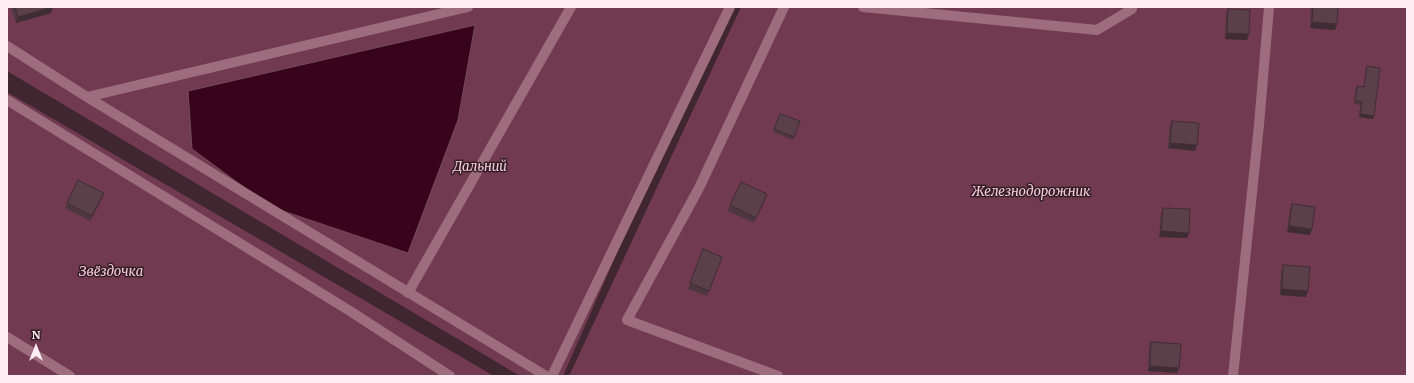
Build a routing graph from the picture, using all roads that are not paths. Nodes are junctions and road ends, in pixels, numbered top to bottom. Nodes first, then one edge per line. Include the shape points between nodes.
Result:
1 (468, 7) edge
2 (571, 7) edge
3 (730, 7) edge
4 (784, 7) edge
5 (863, 7) edge
6 (1132, 7) edge
7 (1269, 7) edge
8 (7, 46) edge
9 (87, 98) junction
10 (7, 100) edge
11 (408, 292) junction
12 (7, 337) edge
13 (70, 376) edge
14 (450, 376) edge
15 (546, 376) edge
16 (552, 376) edge
17 (778, 376) edge
18 (1233, 376) edge

1 - 9 street
2 - 11 street
3 - 16 street
4 - 17 street via 699,188 627,320
5 - 6 street via 1097,30
7 - 18 street
8 - 9 street
9 - 11 street
10 - 14 street via 344,307
11 - 15 street
12 - 13 street

